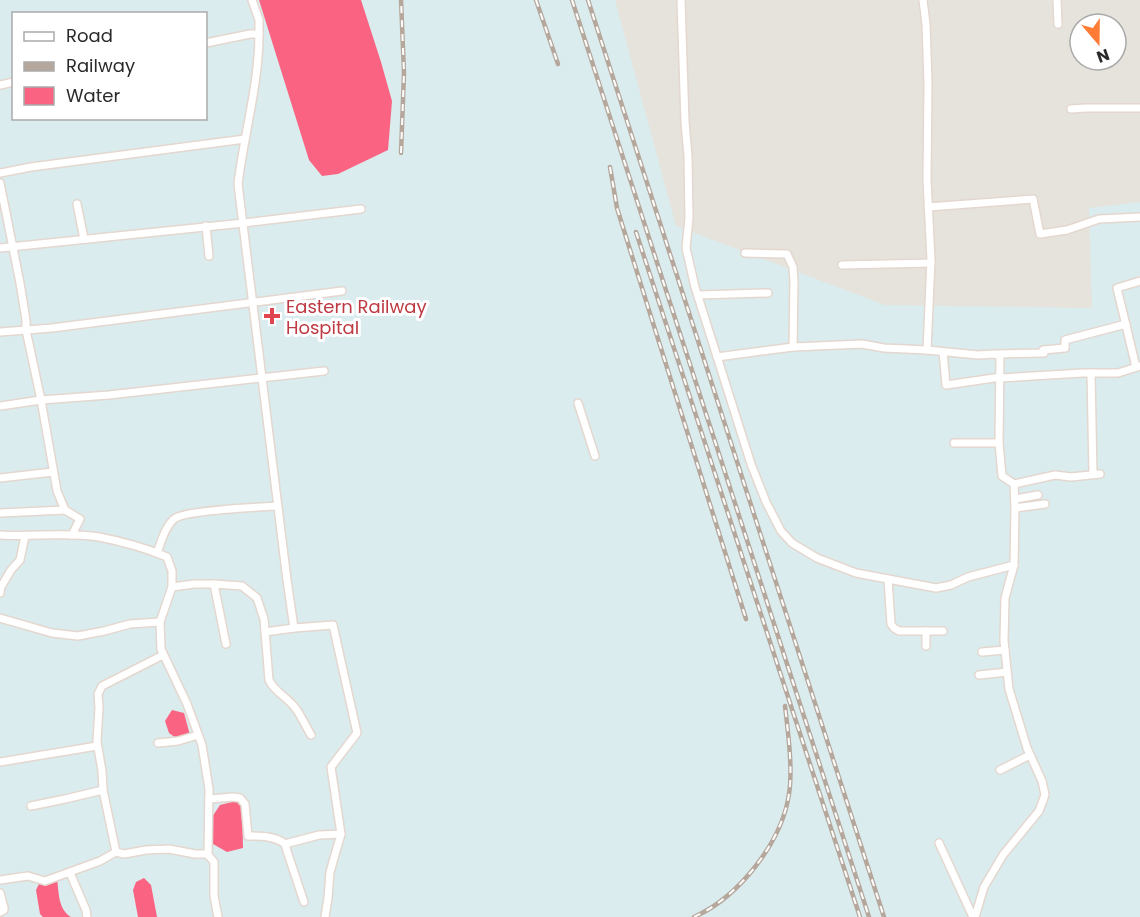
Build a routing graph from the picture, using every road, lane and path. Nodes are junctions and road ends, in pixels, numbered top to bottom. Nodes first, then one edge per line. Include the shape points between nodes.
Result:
1 (252, 0) edge
2 (681, 0) edge
3 (923, 0) edge
4 (1057, 0) edge
5 (1058, 24) dead end
6 (259, 34) junction
7 (207, 43) edge
8 (1140, 108) edge
9 (1071, 109) dead end
10 (245, 139) junction
11 (0, 173) edge
12 (0, 183) edge
13 (77, 204) dead end
14 (928, 207) junction
15 (361, 209) dead end
16 (1140, 217) edge
17 (244, 223) junction
18 (206, 226) junction
19 (84, 239) junction
20 (13, 246) junction
21 (0, 248) edge
22 (746, 253) dead end
23 (209, 256) dead end
24 (930, 263) junction
25 (842, 265) dead end
26 (1140, 280) edge
27 (342, 291) dead end
28 (768, 292) dead end
29 (698, 295) junction
30 (253, 303) junction
31 (1126, 324) junction
32 (26, 330) junction
33 (0, 333) edge
34 (793, 347) junction
35 (927, 351) junction
36 (943, 352) junction
37 (994, 354) junction
38 (717, 357) junction
39 (1138, 367) edge
40 (324, 371) dead end
41 (1091, 373) junction
42 (262, 377) junction
43 (1001, 377) junction
44 (41, 400) junction
45 (578, 403) dead end
46 (0, 406) edge
47 (954, 443) dead end
48 (999, 443) junction
49 (595, 456) dead end
50 (53, 472) junction
51 (0, 478) edge
52 (1014, 484) junction
53 (1038, 495) dead end
54 (1015, 499) junction
55 (1046, 504) dead end
56 (277, 506) junction
57 (1015, 508) junction
58 (65, 510) junction
59 (0, 513) edge
60 (0, 535) edge
61 (72, 535) junction
62 (25, 536) junction
63 (157, 553) junction
64 (1014, 565) junction
65 (888, 579) junction
66 (214, 584) junction
67 (172, 587) junction
68 (0, 593) edge
69 (0, 618) edge
70 (160, 622) junction
71 (294, 628) junction
72 (926, 631) junction
73 (943, 631) dead end
74 (265, 632) junction
75 (226, 644) dead end
76 (926, 646) dead end
77 (1005, 650) junction
78 (982, 652) dead end
79 (163, 655) junction
80 (1007, 672) junction
81 (979, 675) dead end
82 (198, 735) junction
83 (310, 735) dead end
84 (158, 743) dead end
85 (98, 746) junction
86 (1030, 755) junction
87 (0, 762) edge
88 (1000, 770) dead end
89 (103, 790) junction
90 (209, 799) junction
91 (31, 806) dead end
92 (341, 834) junction
93 (939, 843) dead end
94 (285, 844) junction
95 (116, 852) junction
96 (208, 854) junction
97 (70, 873) junction
98 (0, 880) edge
99 (0, 893) edge
100 (304, 902) dead end
101 (0, 912) edge
102 (87, 917) edge
103 (218, 917) edge
104 (325, 917) edge
105 (974, 917) edge

1 - 6 street
2 - 29 street via 688,156 686,248
3 - 14 street
4 - 5 street
6 - 7 street
6 - 10 street via 259,58
8 - 9 street
10 - 11 street
10 - 17 street via 238,184
12 - 20 street
13 - 19 street
14 - 16 street via 1033,199 1040,234 1100,219
14 - 24 street
15 - 17 street
17 - 18 street
17 - 30 street
18 - 19 street
18 - 23 street
19 - 20 street
20 - 21 street
20 - 32 street
22 - 34 street via 787,254 794,280
24 - 25 street
24 - 35 street
26 - 31 street via 1117,288
27 - 30 street
28 - 29 street
29 - 38 street
30 - 32 street
30 - 42 street
31 - 37 street via 1065,339 1065,348 1043,350 1044,353
31 - 39 street
32 - 33 street
32 - 44 street
34 - 35 street via 862,344
34 - 38 street
35 - 36 street
36 - 37 street
36 - 43 street via 946,385
37 - 43 street via 1000,356
38 - 65 street via 751,464 781,531 817,558 856,573
39 - 41 street via 1118,373
40 - 42 street
41 - 43 street
41 - 52 street via 1097,474 1055,474
42 - 44 street
42 - 56 street
43 - 48 street
44 - 46 street
44 - 50 street
45 - 49 street
47 - 48 street
48 - 52 street via 1002,476
50 - 51 street
50 - 58 street
52 - 54 street
53 - 54 street
54 - 57 street
55 - 57 street
56 - 63 street via 176,517
56 - 71 street
57 - 64 street
58 - 59 street
58 - 61 street via 80,519
60 - 62 street
61 - 62 street
61 - 63 street via 99,537
62 - 68 street via 20,560
63 - 67 street via 167,557
64 - 65 street via 936,588
64 - 77 street via 1005,598
65 - 72 street via 891,624 899,631
66 - 67 street
66 - 74 street via 242,586 257,598
66 - 75 street
67 - 70 street
69 - 70 street via 78,636 130,624
70 - 79 street
71 - 74 street
71 - 92 street via 333,625 357,733 331,767
72 - 73 street
72 - 76 street
74 - 83 street via 272,688 296,708
77 - 78 street
77 - 80 street
79 - 82 street
79 - 85 street via 102,686 98,694
80 - 81 street
80 - 86 street
82 - 84 street
82 - 90 street
85 - 87 street
85 - 89 street
86 - 88 street
86 - 105 street via 1046,795 1039,811 1003,855 984,887
89 - 91 street
89 - 95 street
90 - 94 street via 240,798 245,804 248,836 279,839
90 - 96 street
92 - 94 street
92 - 104 street via 330,873
93 - 105 street
94 - 100 street
95 - 96 street via 169,849
95 - 97 street
96 - 103 street via 214,861
97 - 98 street via 45,881 28,876
97 - 102 street
99 - 101 street via 4,910

